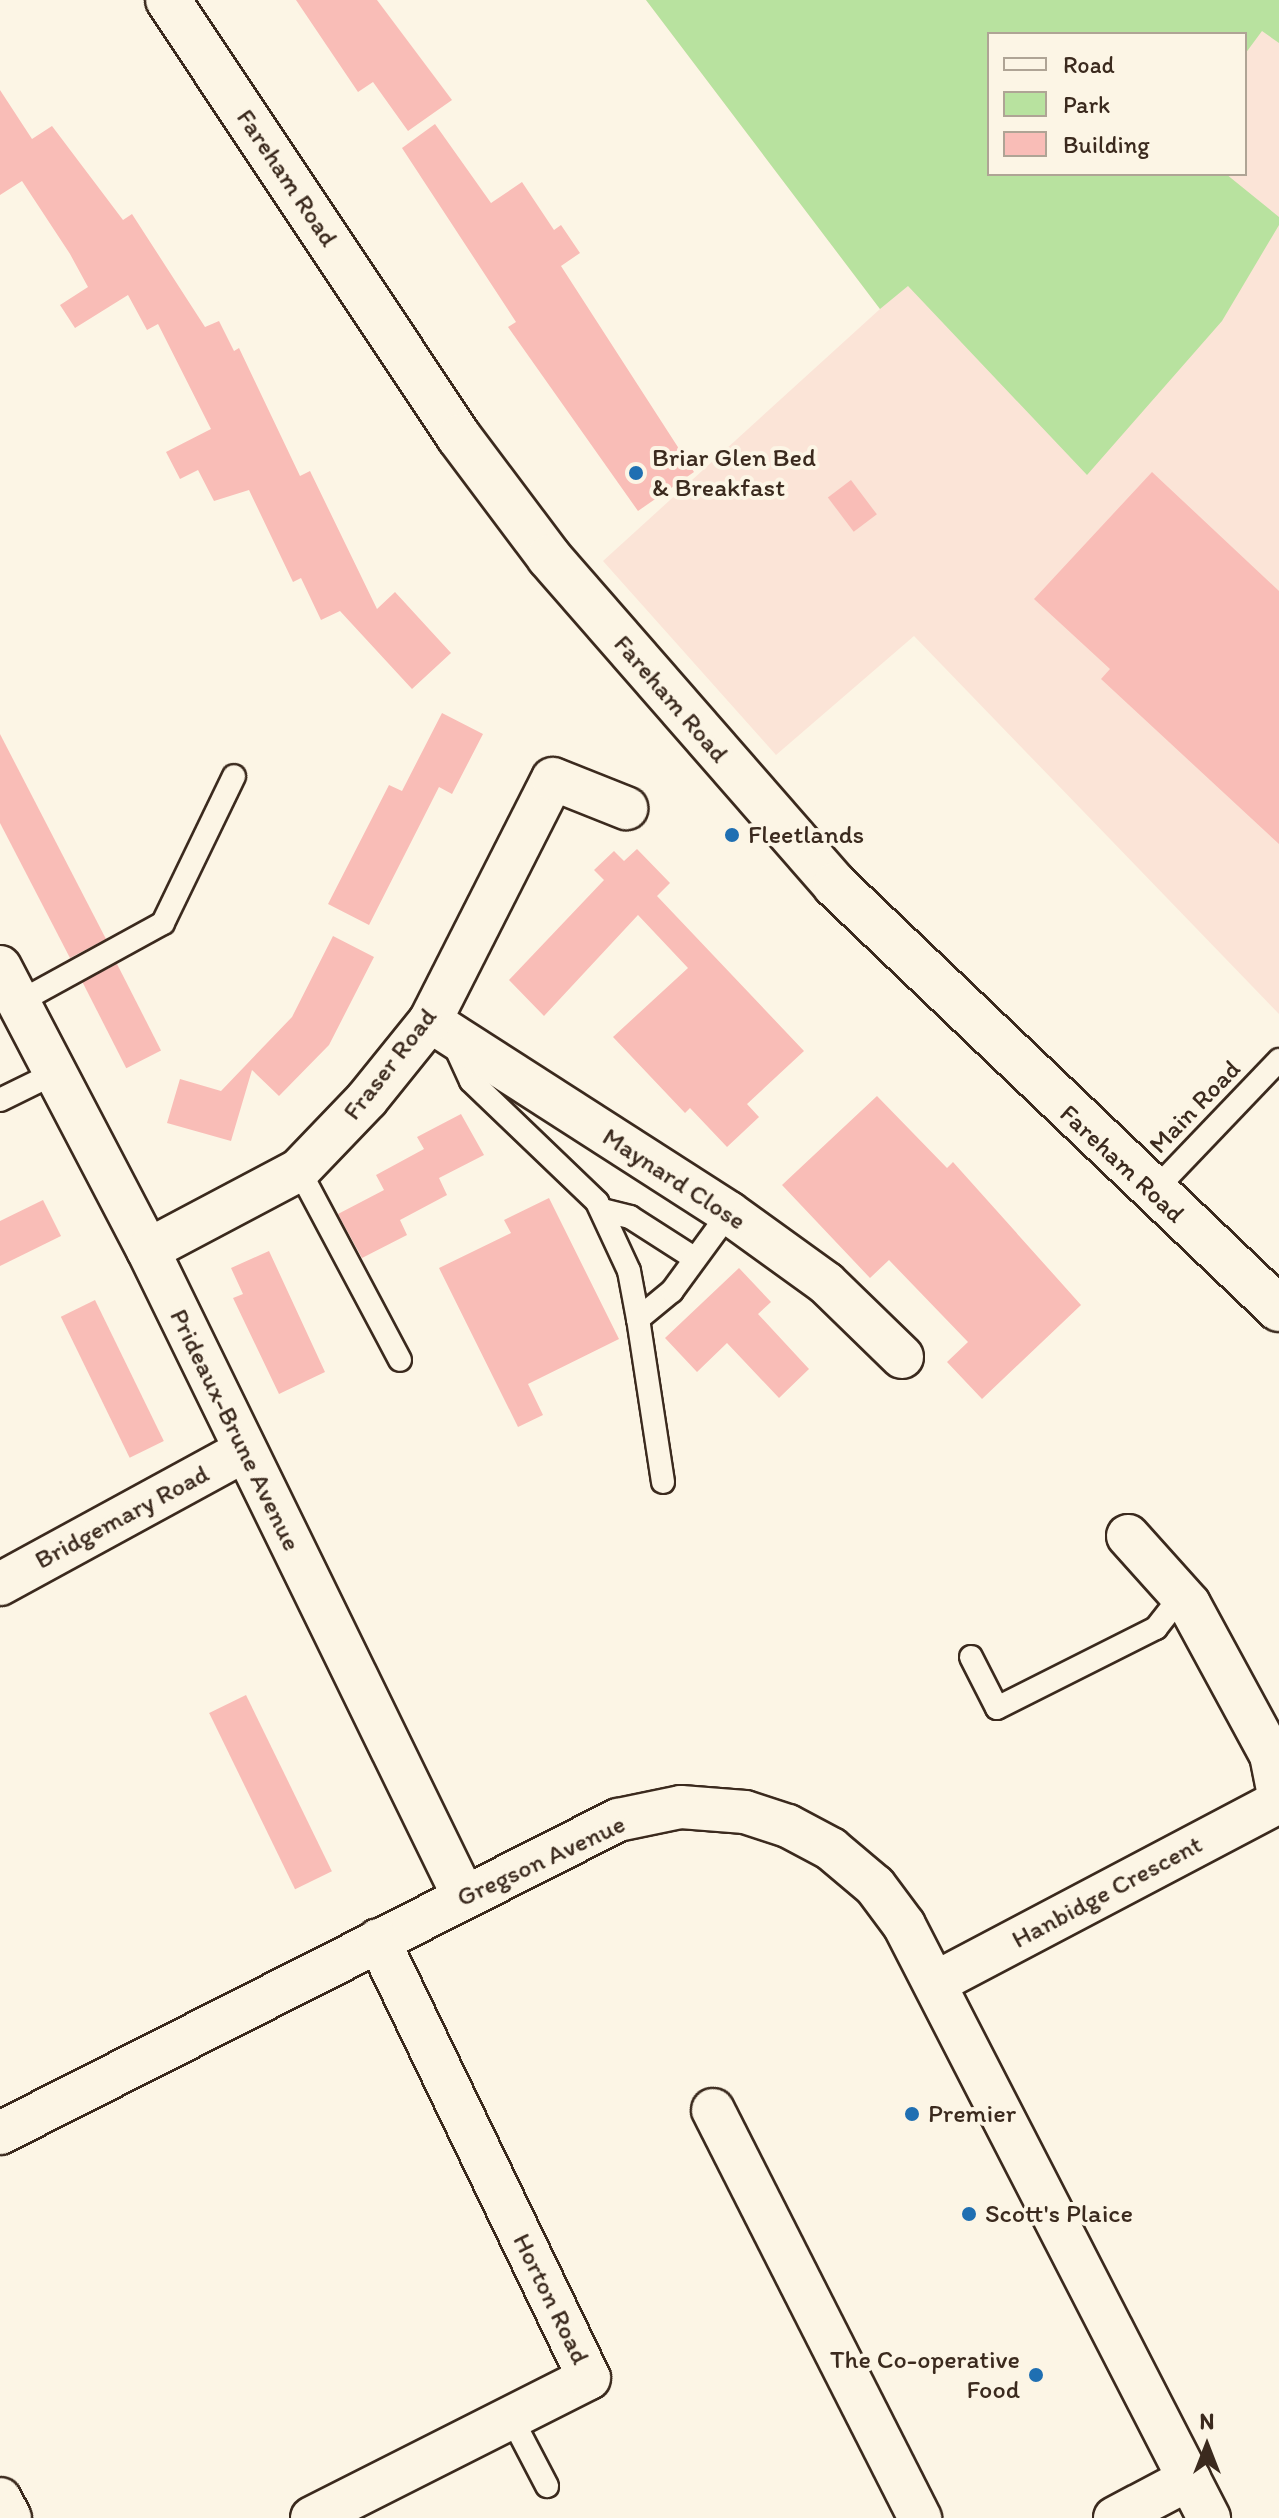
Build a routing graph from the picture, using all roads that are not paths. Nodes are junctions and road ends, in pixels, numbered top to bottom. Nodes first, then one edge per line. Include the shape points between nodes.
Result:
1 (168, 0) edge
2 (234, 776) dead end
3 (626, 808) dead end
4 (9, 984) edge
5 (440, 1028) junction
6 (1279, 1060) edge
7 (55, 1073) junction
8 (0, 1100) edge
9 (299, 1170) junction
10 (1152, 1193) junction
11 (602, 1210) junction
12 (729, 1213) junction
13 (148, 1250) junction
14 (694, 1258) junction
15 (1279, 1309) edge
16 (638, 1319) junction
17 (902, 1357) dead end
18 (400, 1360) dead end
19 (244, 1451) junction
20 (663, 1482) dead end
21 (1128, 1536) dead end
22 (0, 1584) edge
23 (1181, 1596) junction
24 (971, 1657) dead end
25 (1279, 1795) edge
26 (1279, 1802) edge
27 (464, 1897) junction
28 (378, 1940) junction
29 (935, 1983) junction
30 (713, 2110) dead end
31 (0, 2133) edge
32 (511, 2417) junction
33 (1189, 2479) junction
34 (547, 2486) dead end
35 (0, 2499) edge
36 (10, 2518) edge
37 (312, 2518) edge
38 (920, 2518) edge
39 (1115, 2518) edge
40 (1209, 2518) edge

1 - 10 main road, Fareham Road via 459,437 549,557 835,885
2 - 4 lane via 163,923
3 - 5 street, Fraser Road via 553,779
4 - 7 street, Prideaux-Brune Avenue
5 - 9 street, Fraser Road
5 - 11 lane via 471,1081
5 - 12 street, Maynard Close
6 - 10 lane, Main Road
7 - 8 lane
7 - 13 street, Prideaux-Brune Avenue
9 - 13 street, Fraser Road
9 - 18 lane
10 - 15 main road, Fareham Road
11 - 14 lane via 630,1217
11 - 16 lane via 629,1271
12 - 14 lane
12 - 17 street, Maynard Close via 826,1283
13 - 19 street, Prideaux-Brune Avenue
14 - 16 lane via 661,1304
16 - 20 lane
19 - 22 street, Bridgemary Road
19 - 27 street, Prideaux-Brune Avenue
21 - 23 street
23 - 24 lane via 1156,1628 997,1708
23 - 25 street via 1271,1755
26 - 29 street, Hanbidge Crescent
27 - 28 street, Gregson Avenue
27 - 29 street, Gregson Avenue via 618,1820 681,1807 745,1812 831,1849 875,1886
28 - 31 street, Gregson Avenue
28 - 32 street, Horton Road via 589,2378
29 - 33 street, Gregson Avenue
30 - 38 street
32 - 34 lane
32 - 37 street, Horton Road
33 - 39 street
33 - 40 street, Gregson Avenue
35 - 36 street

